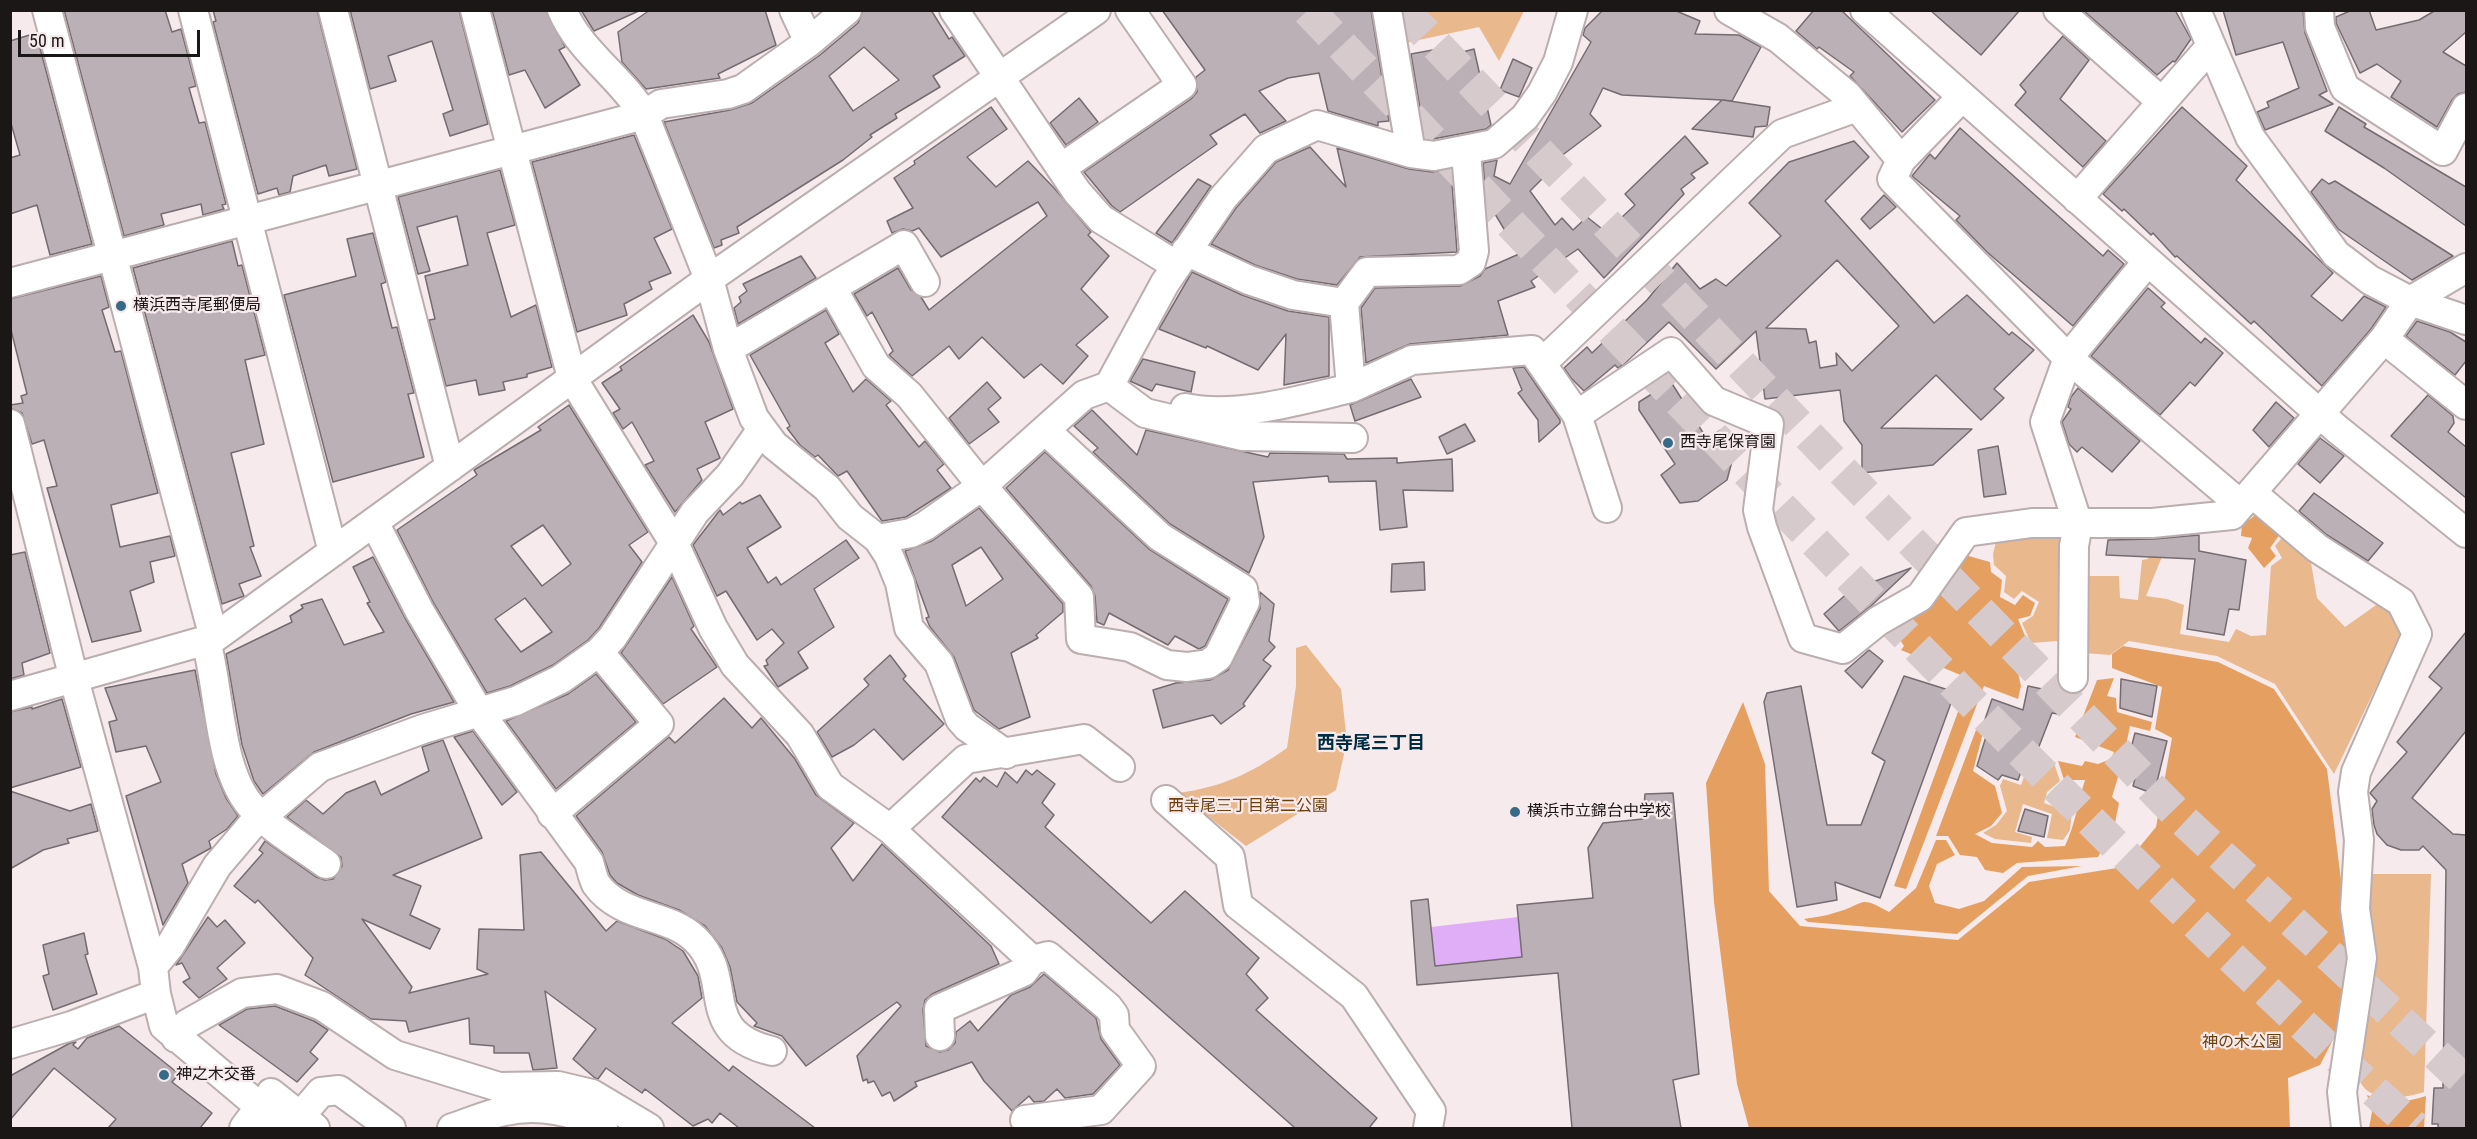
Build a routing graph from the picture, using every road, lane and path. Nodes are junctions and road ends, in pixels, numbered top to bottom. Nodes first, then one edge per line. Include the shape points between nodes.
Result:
1 (47, 10) edge
2 (193, 10) edge
3 (333, 10) edge
4 (475, 10) edge
5 (562, 10) edge
6 (794, 10) edge
7 (847, 10) edge
8 (954, 10) edge
9 (1096, 10) edge
10 (1130, 10) edge
11 (1387, 10) edge
12 (1574, 10) edge
13 (1729, 10) edge
14 (1864, 10) edge
15 (2058, 10) edge
16 (2196, 10) edge
17 (2319, 10) edge
18 (809, 42) junction
19 (2211, 46) junction
20 (999, 75) junction
21 (1962, 97) junction
22 (2162, 102) junction
23 (1857, 107) junction
24 (2466, 108) edge
25 (644, 115) junction
26 (510, 150) junction
27 (1466, 152) junction
28 (1411, 153) junction
29 (1900, 160) junction
30 (1061, 168) junction
31 (378, 185) junction
32 (2077, 199) junction
33 (248, 220) junction
34 (113, 256) junction
35 (1182, 258) junction
36 (2148, 261) junction
37 (2466, 268) edge
38 (709, 279) junction
39 (925, 282) dead end
40 (10, 283) edge
41 (832, 288) junction
42 (2410, 301) junction
43 (1344, 303) junction
44 (2466, 320) edge
45 (2384, 339) junction
46 (728, 349) junction
47 (2068, 358) junction
48 (1542, 363) junction
49 (572, 378) junction
50 (1111, 383) junction
51 (1351, 388) junction
52 (2466, 405) edge
53 (2320, 414) junction
54 (1577, 415) junction
55 (10, 424) edge
56 (762, 429) junction
57 (1045, 430) junction
58 (1353, 438) dead end
59 (450, 467) junction
60 (982, 486) junction
61 (2246, 499) junction
62 (1607, 508) dead end
63 (374, 522) junction
64 (2078, 524) junction
65 (2466, 533) edge
66 (878, 539) junction
67 (674, 543) junction
68 (333, 552) junction
69 (210, 640) junction
70 (599, 652) junction
71 (2073, 678) dead end
72 (74, 679) junction
73 (10, 696) edge
74 (479, 712) junction
75 (1006, 754) junction
76 (1120, 767) dead end
77 (1166, 800) dead end
78 (552, 814) junction
79 (262, 816) junction
80 (890, 829) junction
81 (326, 864) dead end
82 (1032, 960) junction
83 (153, 966) junction
84 (156, 994) junction
85 (181, 1031) junction
86 (940, 1036) dead end
87 (10, 1044) edge
88 (772, 1051) dead end
89 (252, 1118) edge
90 (1025, 1120) dead end
91 (298, 1125) edge
92 (391, 1128) edge
93 (452, 1128) edge
94 (603, 1128) edge
95 (649, 1128) edge
96 (1428, 1128) edge
97 (2346, 1128) edge

1 - 34 street
2 - 33 street
3 - 31 street
4 - 26 street
5 - 25 street via 570,28 633,97
6 - 18 street
7 - 18 street
8 - 20 street
9 - 20 street
10 - 30 street via 1182,85
11 - 28 street
12 - 27 street via 1558,62 1525,117 1494,144
13 - 23 street via 1778,38 1847,94
14 - 21 street
15 - 22 street
16 - 19 street
17 - 24 street via 2320,27 2345,88 2443,150
18 - 25 street via 743,89 661,104
19 - 22 street
19 - 42 street via 2250,137 2336,254 2370,280
20 - 30 street
20 - 38 street
21 - 29 street
21 - 32 street
22 - 32 street
23 - 29 street
23 - 48 street via 1782,134
25 - 26 street
25 - 38 street
26 - 31 street
26 - 49 street
27 - 28 street via 1434,156
27 - 43 street via 1474,251 1471,262 1459,270 1367,272
28 - 35 street via 1317,125 1266,149 1223,198
29 - 47 street via 1892,179
30 - 35 street via 1101,219
31 - 33 street
31 - 59 street
32 - 36 street
33 - 34 street
33 - 68 street
34 - 40 street
34 - 69 street
35 - 43 street via 1293,295
35 - 50 street
36 - 47 street
36 - 53 street
37 - 42 street
38 - 46 street
38 - 49 street
39 - 41 street via 904,245
41 - 46 street
41 - 60 street via 876,366 909,395
42 - 44 street
42 - 45 street
43 - 51 street
45 - 52 street
45 - 53 street
46 - 56 street via 754,418
47 - 61 street
47 - 64 street via 2045,422
48 - 51 street via 1532,350 1412,360
48 - 54 street
49 - 59 street
49 - 67 street
50 - 51 street via 1149,400 1224,411 1284,404
50 - 57 street via 1084,395
50 - 58 street via 1145,413 1244,436
53 - 61 street
53 - 65 street
54 - 62 street
54 - 64 street via 1671,352 1714,401 1769,424 1758,510 1762,527 1803,638 1843,649 1878,621 1920,597 1966,532 2032,523
55 - 72 street
56 - 66 street via 774,445 827,488 850,517
56 - 67 street via 730,476 695,512
57 - 60 street
57 - 60 street via 1160,537 1243,589 1245,602 1218,657 1208,664 1167,665 1130,647 1081,639 1079,597
59 - 63 street
60 - 66 street via 911,533
61 - 64 street via 2232,515 2152,523
61 - 97 street via 2401,602 2417,634 2356,772 2353,792 2359,840 2355,909 2362,958 2342,1092
63 - 68 street
63 - 74 street via 418,610
64 - 71 street via 2074,546
66 - 75 street via 900,583 909,628 939,663 960,719
67 - 70 street
67 - 80 street via 713,628 735,665 800,735 830,786
68 - 69 street
69 - 72 street
69 - 79 street via 227,758 249,804
70 - 74 street via 561,679 516,701
70 - 78 street via 659,724
72 - 73 street
72 - 83 street
74 - 78 street
74 - 79 street via 320,767
75 - 76 street via 1082,729
75 - 80 street via 966,759
77 - 96 street via 1230,856 1238,905 1354,996 1431,1111
78 - 88 street via 589,862 596,884 629,911 657,919 694,938 714,965 722,1018 743,1040
79 - 81 street
79 - 83 street via 217,867 170,946
80 - 82 street
82 - 86 street via 1023,972 939,1009
82 - 90 street via 1048,956 1108,1007 1114,1015 1115,1030 1141,1066 1101,1110
83 - 84 street
84 - 85 street
84 - 87 street
85 - 89 street
85 - 91 street
85 - 95 street via 242,993 277,989 322,1006 395,1055 499,1087 558,1086 592,1094
89 - 91 street
91 - 92 street via 321,1092 339,1090
93 - 94 street via 506,1110 564,1110 589,1118

